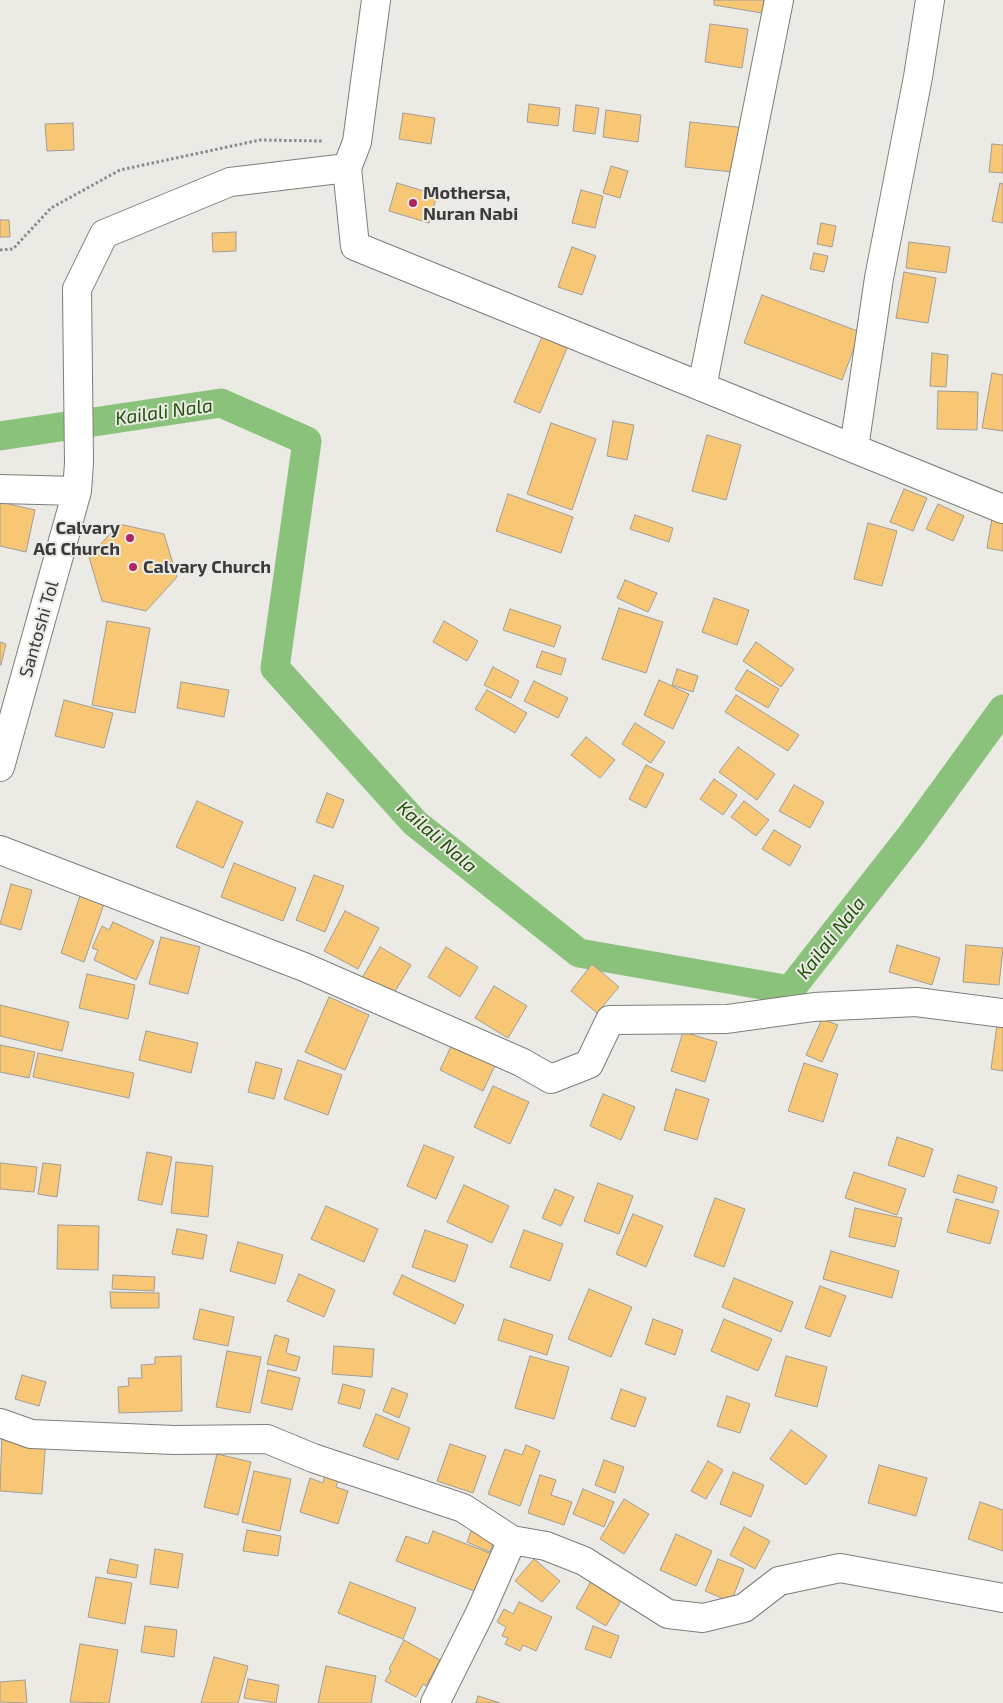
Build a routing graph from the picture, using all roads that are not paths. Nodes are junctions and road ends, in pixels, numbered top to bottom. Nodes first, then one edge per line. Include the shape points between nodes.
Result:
1 (376, 0) edge
2 (779, 0) edge
3 (930, 0) edge
4 (347, 168) junction
5 (702, 386) junction
6 (854, 448) junction
7 (0, 489) edge
8 (77, 491) junction
9 (1003, 509) edge
10 (0, 766) edge
11 (0, 850) edge
12 (1003, 1012) edge
13 (0, 1423) edge
14 (512, 1540) junction
15 (1003, 1598) edge
16 (435, 1703) edge

1 - 4 street via 357,142
2 - 5 street
3 - 6 street via 879,278
4 - 5 street via 355,246
4 - 8 street, Santoshi Tol via 230,182 104,234 77,289
5 - 6 street
6 - 9 street
7 - 8 street
8 - 10 street, Santoshi Tol
11 - 12 street via 304,968 521,1062 551,1079 589,1064 610,1020 727,1018 814,1007 916,1002
13 - 14 street via 31,1434 267,1440 463,1508
14 - 15 street via 546,1546 584,1561 668,1614 703,1618 744,1608 779,1582 840,1568
14 - 16 street via 480,1614

